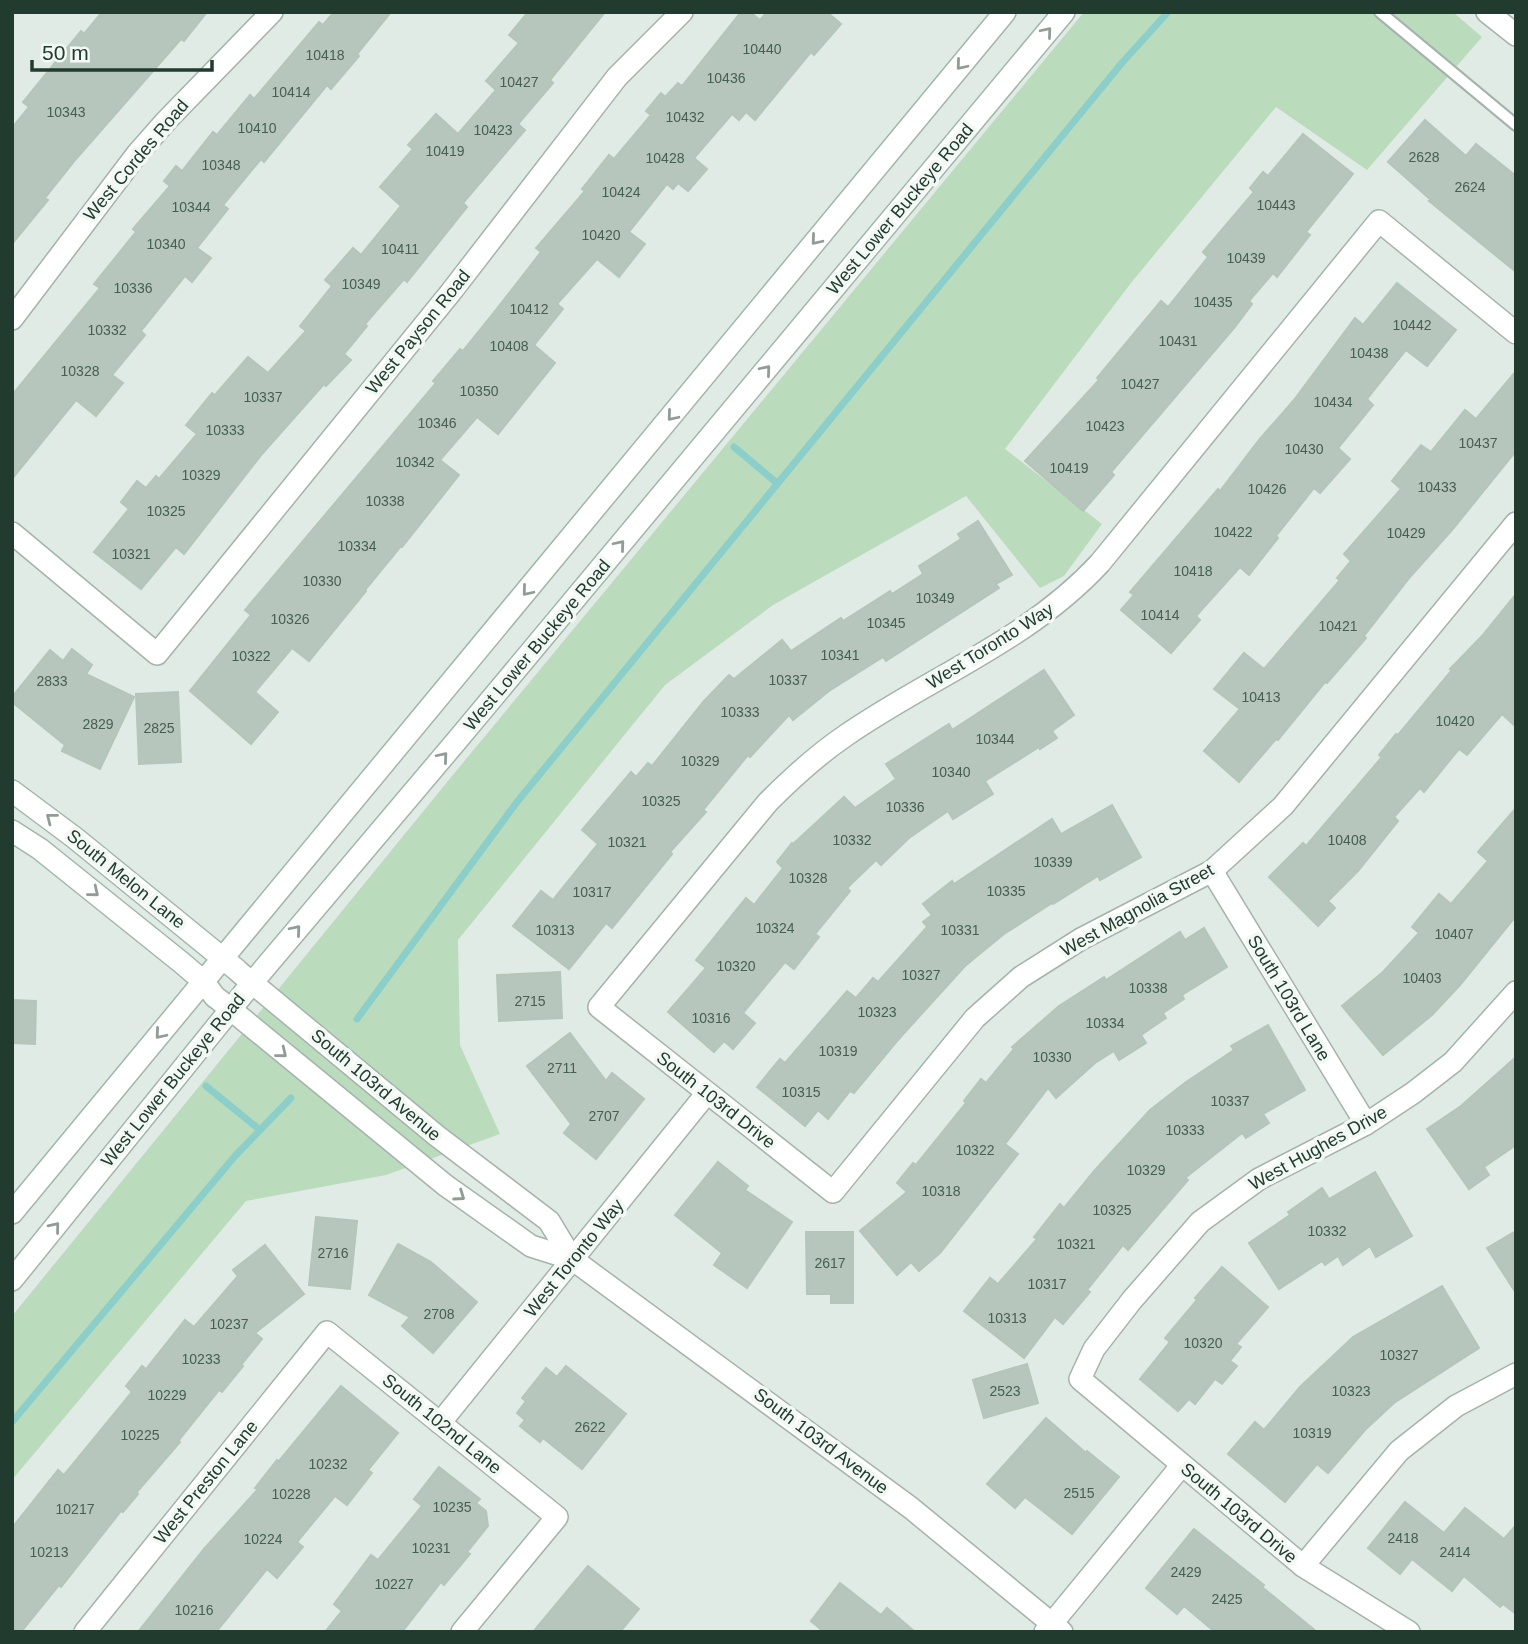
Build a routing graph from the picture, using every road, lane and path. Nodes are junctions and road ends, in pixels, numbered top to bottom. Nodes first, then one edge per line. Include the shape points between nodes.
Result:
1 (272, 12) edge
2 (682, 12) edge
3 (1005, 12) edge
4 (1064, 12) edge
5 (1380, 12) edge
6 (1487, 12) edge
7 (1516, 35) edge
8 (1516, 125) edge
9 (12, 319) edge
10 (1516, 333) edge
11 (1516, 523) edge
12 (16, 543) edge
13 (12, 791) edge
14 (12, 831) edge
15 (1212, 871) junction
16 (237, 970) junction
17 (1516, 992) edge
18 (216, 996) junction
19 (599, 1007) joint
20 (707, 1093) junction
21 (1366, 1124) junction
22 (833, 1192) joint
23 (12, 1213) edge
24 (572, 1259) junction
25 (12, 1280) edge
26 (327, 1332) joint
27 (1516, 1374) edge
28 (1080, 1379) joint
29 (440, 1423) junction
30 (1182, 1465) junction
31 (1303, 1566) junction
32 (1053, 1629) edge
33 (85, 1632) edge
34 (463, 1632) edge
35 (1409, 1632) edge

1 - 9 street, West Cordes Road via 137,154
2 - 12 street, West Payson Road via 617,77 157,654
3 -> 16 street, West Lower Buckeye Road
16 -> 4 street, West Lower Buckeye Road via 459,738
5 - 8 lane
6 - 7 street
10 - 19 street, West Toronto Way via 1379,221 1077,588 1041,617 847,734 795,775
11 - 15 street, West Magnolia Street via 1283,806
16 -> 13 street, South Melon Lane
14 -> 18 street, South Melon Lane via 50,857
15 - 21 street, South 103rd Lane
15 - 22 street, West Magnolia Street via 1081,939 1021,977 975,1018
16 - 18 street, West Lower Buckeye Road
16 - 18 street, West Lower Buckeye Road
16 - 24 street, South 103rd Avenue via 437,1136 549,1221
17 - 21 street, West Hughes Drive via 1453,1062
18 -> 23 street, West Lower Buckeye Road
18 -> 24 street, South 103rd Avenue via 445,1185 531,1247
25 -> 18 street, West Lower Buckeye Road
19 - 20 street, South 103rd Drive
20 - 22 street, South 103rd Drive
20 - 24 street, West Toronto Way
21 - 28 street, West Hughes Drive via 1259,1179 1200,1222 1094,1349
24 - 29 street, West Toronto Way
24 - 32 street, South 103rd Avenue via 911,1508
26 - 29 street, South 102nd Lane
26 - 33 street, West Preston Lane
27 - 31 street via 1456,1406 1399,1451
28 - 30 street, South 103rd Drive
29 - 34 street, South 102nd Lane via 557,1517
30 - 31 street, South 103rd Drive
30 - 32 street
31 - 35 street, South 103rd Drive

